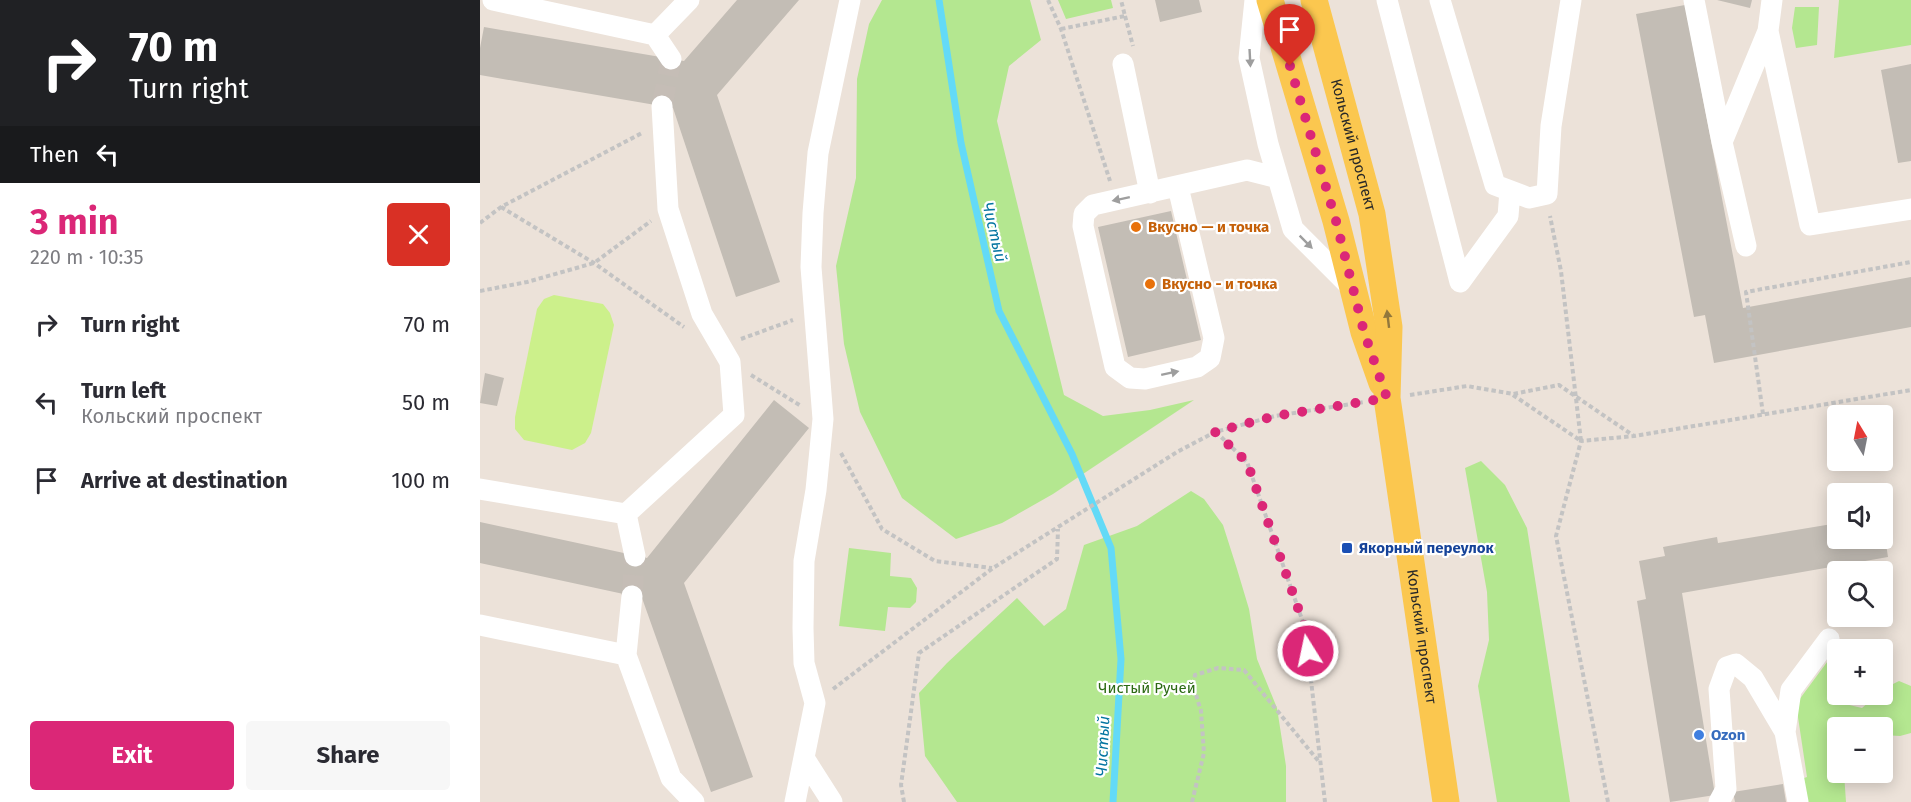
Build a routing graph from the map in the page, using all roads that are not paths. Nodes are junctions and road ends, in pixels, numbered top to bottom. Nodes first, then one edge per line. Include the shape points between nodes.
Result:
1 (493, 0) edge
2 (689, 0) edge
3 (850, 0) edge
4 (1255, 0) edge
5 (1270, 0) edge
6 (1314, 0) edge
7 (1387, 0) edge
8 (1440, 0) edge
9 (1571, 0) edge
10 (1694, 0) edge
11 (1772, 0) edge
12 (1768, 31) junction
13 (655, 35) junction
14 (1128, 57) road end
15 (671, 59) tunnel mouth
16 (662, 114) tunnel mouth
17 (1722, 142) junction
18 (1268, 144) junction
19 (1247, 170) junction
20 (1278, 178) junction
21 (1178, 187) junction
22 (1510, 191) junction
23 (1150, 193) junction
24 (1911, 208) edge
25 (1372, 214) junction
26 (1336, 221) junction
27 (1746, 246) dead end
28 (1353, 289) junction
29 (1387, 398) junction
30 (480, 489) edge
31 (626, 514) junction
32 (636, 556) tunnel mouth
33 (632, 596) tunnel mouth
34 (480, 625) edge
35 (1827, 642) edge
36 (626, 655) junction
37 (1785, 732) junction
38 (804, 758) junction
39 (694, 802) edge
40 (795, 802) edge
41 (832, 802) edge
42 (1446, 802) edge
43 (1719, 802) edge
44 (1798, 802) edge

1 - 13 street
2 - 13 street
3 - 38 street via 818,153 813,213 811,267 823,419 804,561 804,663 815,703
4 -> 18 street via 1249,58
5 - 26 main road, Кольский проспект
6 - 25 main road, Кольский проспект
7 - 22 street via 1460,282 1508,216
8 - 22 street via 1495,185
9 - 22 street via 1551,126 1547,194 1528,198
10 - 17 street
11 - 12 street
12 - 17 street
12 - 24 street via 1810,225
13 - 15 street
14 - 23 street
16 - 31 street via 668,209 702,314 725,354 734,415
17 - 27 street
18 - 19 street
18 - 20 street
19 - 20 street
19 - 21 street
20 -> 28 street via 1293,229
21 - 23 street
23 -> 21 street via 1093,205 1084,214 1083,226 1115,368 1130,378 1145,379 1197,367 1210,358 1214,338
25 - 26 main road via 1364,232 1358,234
29 -> 25 main road, Кольский проспект via 1389,327
26 - 28 main road, Кольский проспект
28 - 29 main road, Кольский проспект
29 - 42 main road, Кольский проспект
30 - 31 street
31 - 32 street
33 - 36 street
34 - 36 street
35 - 37 street via 1791,690
36 - 39 street via 672,778
37 - 43 street via 1753,678 1736,664 1727,667 1719,689 1726,789
37 - 44 street
38 - 40 street
38 - 41 street

